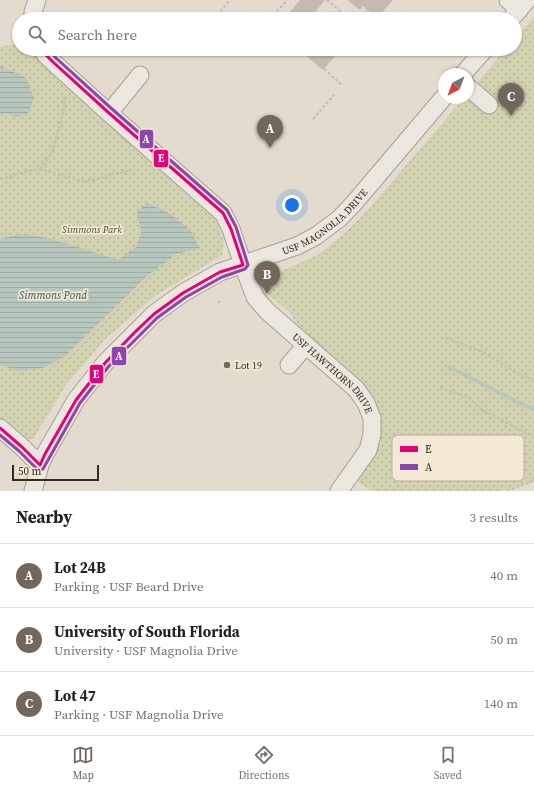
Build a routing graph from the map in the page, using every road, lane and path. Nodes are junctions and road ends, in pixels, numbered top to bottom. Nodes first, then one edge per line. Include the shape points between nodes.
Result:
1 (37, 0) edge
2 (230, 0) edge
3 (287, 0) edge
4 (327, 0) edge
5 (33, 12) edge
6 (220, 12) edge
7 (276, 12) edge
8 (341, 12) edge
9 (47, 56) edge
10 (479, 56) edge
11 (468, 68) edge
12 (324, 69) dead end
13 (140, 75) dead end
14 (342, 85) dead end
15 (474, 92) edge
16 (65, 95) dead end
17 (334, 95) dead end
18 (438, 103) edge
19 (489, 105) dead end
20 (109, 113) junction
21 (313, 119) dead end
22 (40, 169) junction
23 (132, 170) dead end
24 (0, 179) edge
25 (243, 265) junction
26 (446, 338) dead end
27 (306, 345) junction
28 (289, 365) dead end
29 (534, 380) edge
30 (440, 388) dead end
31 (0, 428) edge
32 (534, 436) edge
33 (40, 465) junction
34 (534, 479) edge
35 (33, 491) edge
36 (339, 491) edge
37 (507, 491) edge

1 - 5 street
2 - 6 path
3 - 7 path
4 - 8 path
9 - 20 street, USF HAWTHORN DRIVE
10 - 11 street
12 - 14 path
13 - 20 street
15 - 19 street
16 - 22 path via 64,109 52,153
17 - 21 path
18 - 25 street, USF MAGNOLIA DRIVE via 340,218 297,246
20 - 25 street, USF HAWTHORN DRIVE via 223,213
22 - 23 path via 82,181
22 - 24 path
25 - 27 street, USF HAWTHORN DRIVE via 255,297
25 - 33 street, USF MAGNOLIA DRIVE via 220,272 183,293 135,332 105,363 76,400
26 - 29 path via 483,352
27 - 28 street
27 - 36 street, USF HAWTHORN DRIVE via 356,388 372,418 368,450
30 - 32 path via 468,397 482,410
31 - 33 street
33 - 35 street, USF MAGNOLIA DRIVE
34 - 37 path

